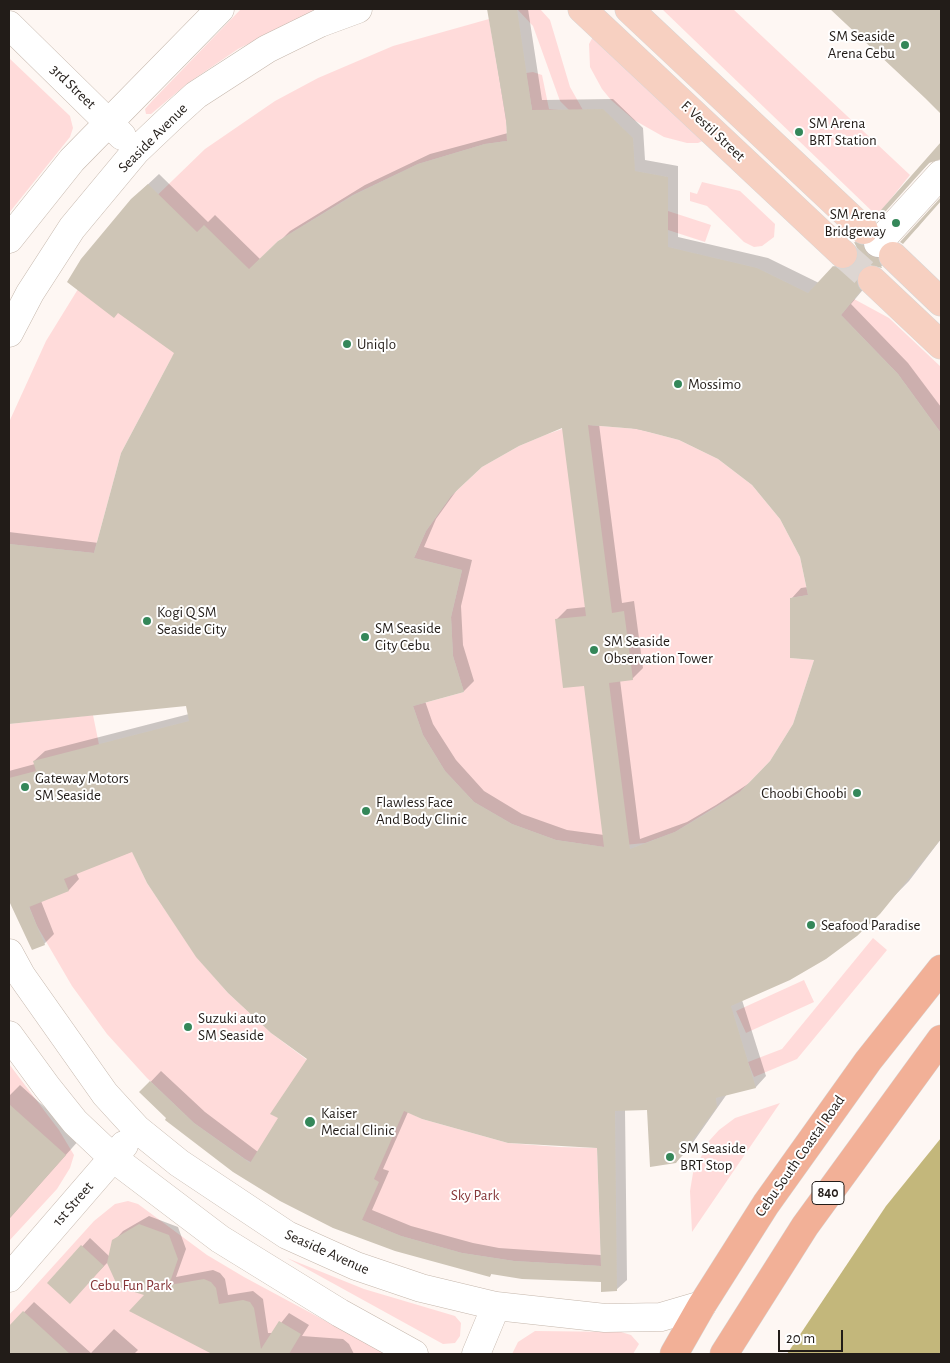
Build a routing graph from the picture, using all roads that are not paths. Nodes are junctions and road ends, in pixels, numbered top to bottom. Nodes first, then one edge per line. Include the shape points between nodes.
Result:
1 (220, 9) edge
2 (358, 9) edge
3 (582, 9) edge
4 (629, 9) edge
5 (9, 25) edge
6 (110, 123) junction
7 (136, 151) junction
8 (941, 174) edge
9 (9, 239) edge
10 (878, 243) junction
11 (843, 254) tunnel mouth
12 (872, 280) tunnel mouth
13 (941, 302) edge
14 (9, 333) edge
15 (941, 345) edge
16 (9, 953) edge
17 (941, 969) edge
18 (9, 1034) edge
19 (941, 1038) edge
20 (137, 1129) junction
21 (113, 1158) junction
22 (9, 1278) edge
23 (702, 1305) junction
24 (496, 1306) junction
25 (414, 1354) edge
26 (476, 1354) edge
27 (674, 1354) edge
28 (724, 1354) edge

1 - 6 street
2 - 7 street, Seaside Avenue via 267,49 196,95
3 - 11 main road, F. Vestil Street
4 - 10 main road, F. Vestil Street
5 - 6 street, 3rd Street
6 - 7 street, 3rd Street
6 - 9 street via 72,160
7 - 14 street, Seaside Avenue via 72,228 30,293
8 - 10 street
10 - 13 main road, F. Vestil Street
12 - 15 main road
16 - 20 street, Seaside Avenue via 100,1087
17 - 23 highway, Cebu South Coastal Road via 829,1114 766,1204
18 - 21 street via 75,1122
19 - 28 highway, 840 via 805,1226
20 - 21 street, 1st Street
20 - 24 street, Seaside Avenue via 180,1163 286,1235 356,1266 412,1285
21 - 22 street, 1st Street
21 - 25 street via 220,1239
23 - 24 street, Seaside Avenue via 661,1317 605,1318
23 - 27 highway, Cebu South Coastal Road
24 - 26 street

